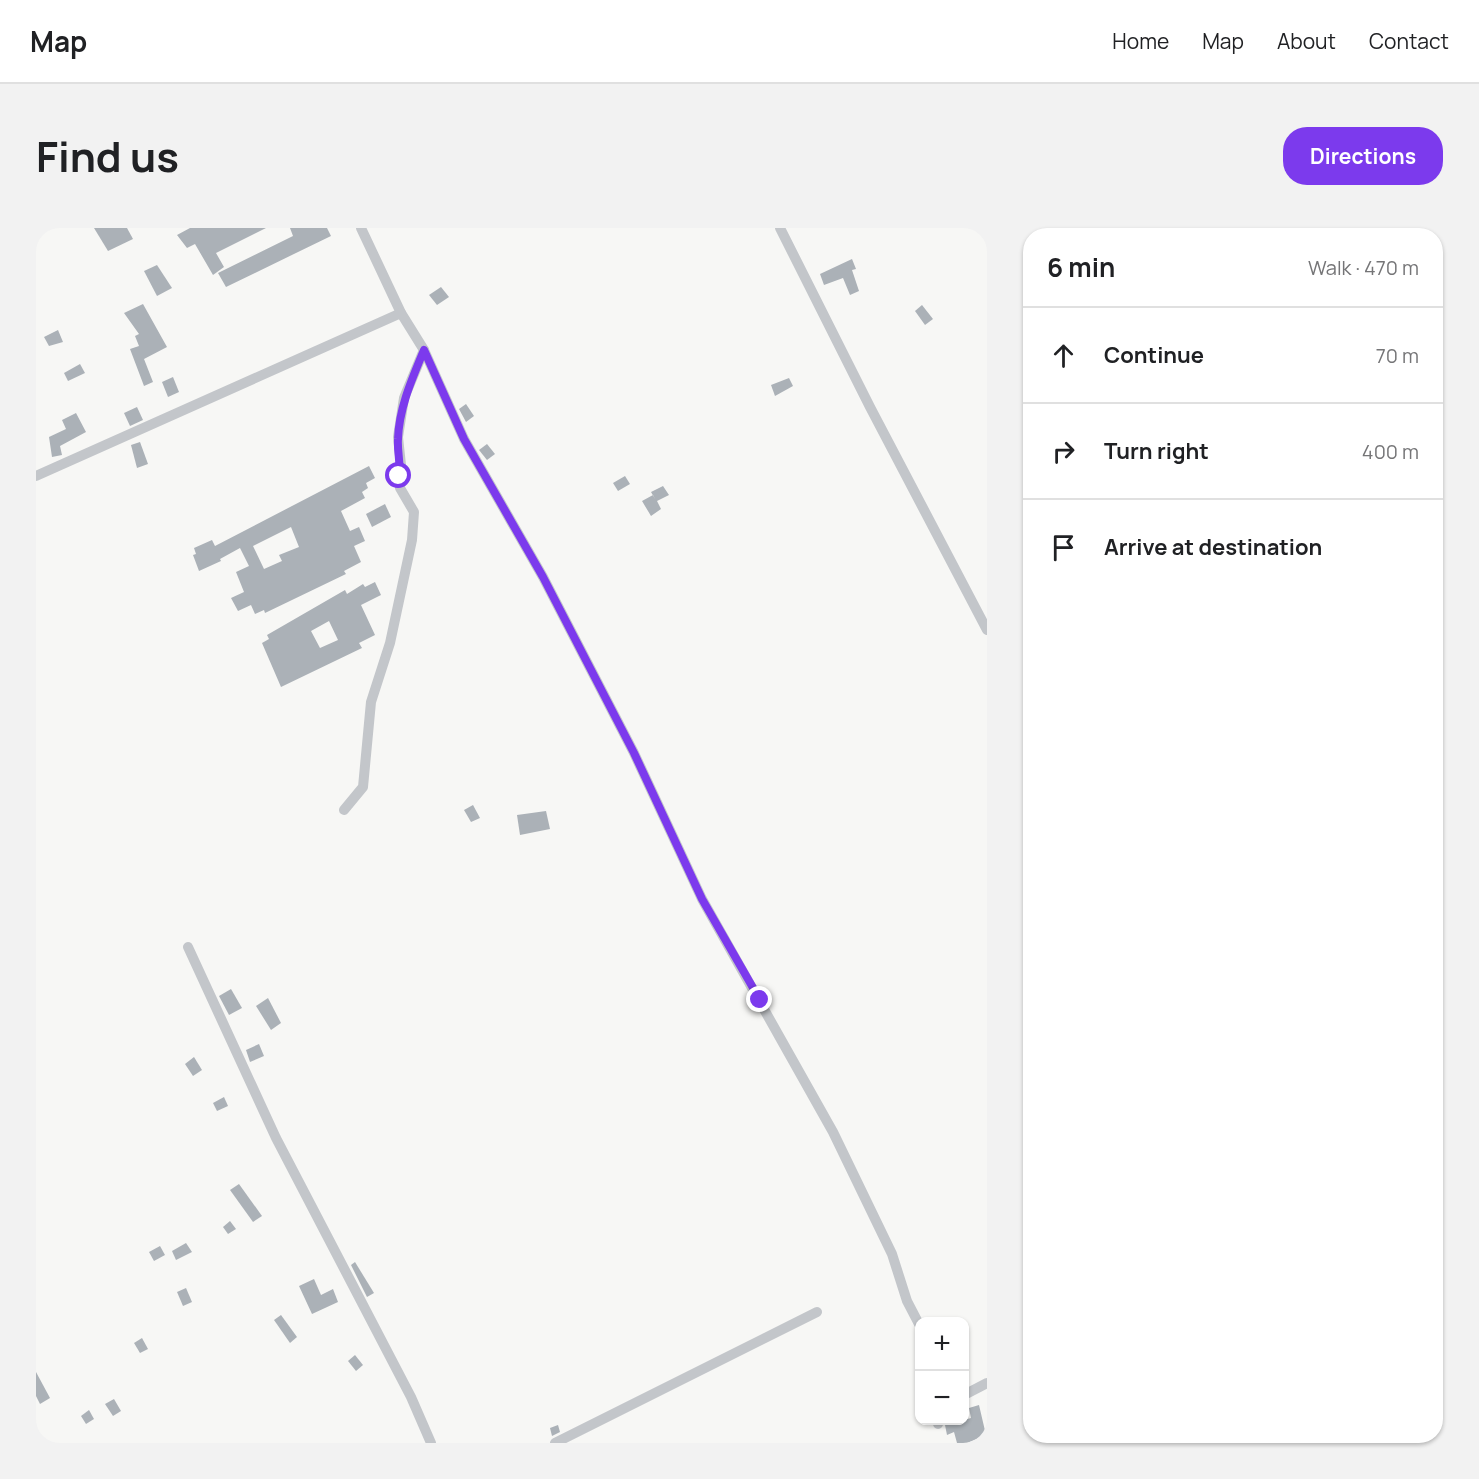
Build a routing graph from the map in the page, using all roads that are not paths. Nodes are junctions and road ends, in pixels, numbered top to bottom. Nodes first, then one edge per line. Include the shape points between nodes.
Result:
1 (361, 228) edge
2 (780, 228) edge
3 (401, 313) junction
4 (424, 350) junction
5 (36, 476) edge
6 (987, 630) edge
7 (344, 810) dead end
8 (188, 947) dead end
9 (817, 1312) dead end
10 (915, 1317) edge
11 (987, 1383) edge
12 (969, 1392) edge
13 (431, 1443) edge
14 (555, 1443) edge

1 - 3 street
2 - 6 street
3 - 4 street
3 - 5 street
4 - 7 street via 404,398 398,437 400,488 414,512 412,540 390,642 371,702 363,787
4 - 10 street via 464,439 543,577 634,753 702,899 833,1132 892,1254
8 - 13 street via 276,1138 411,1397
9 - 14 street
11 - 12 street

